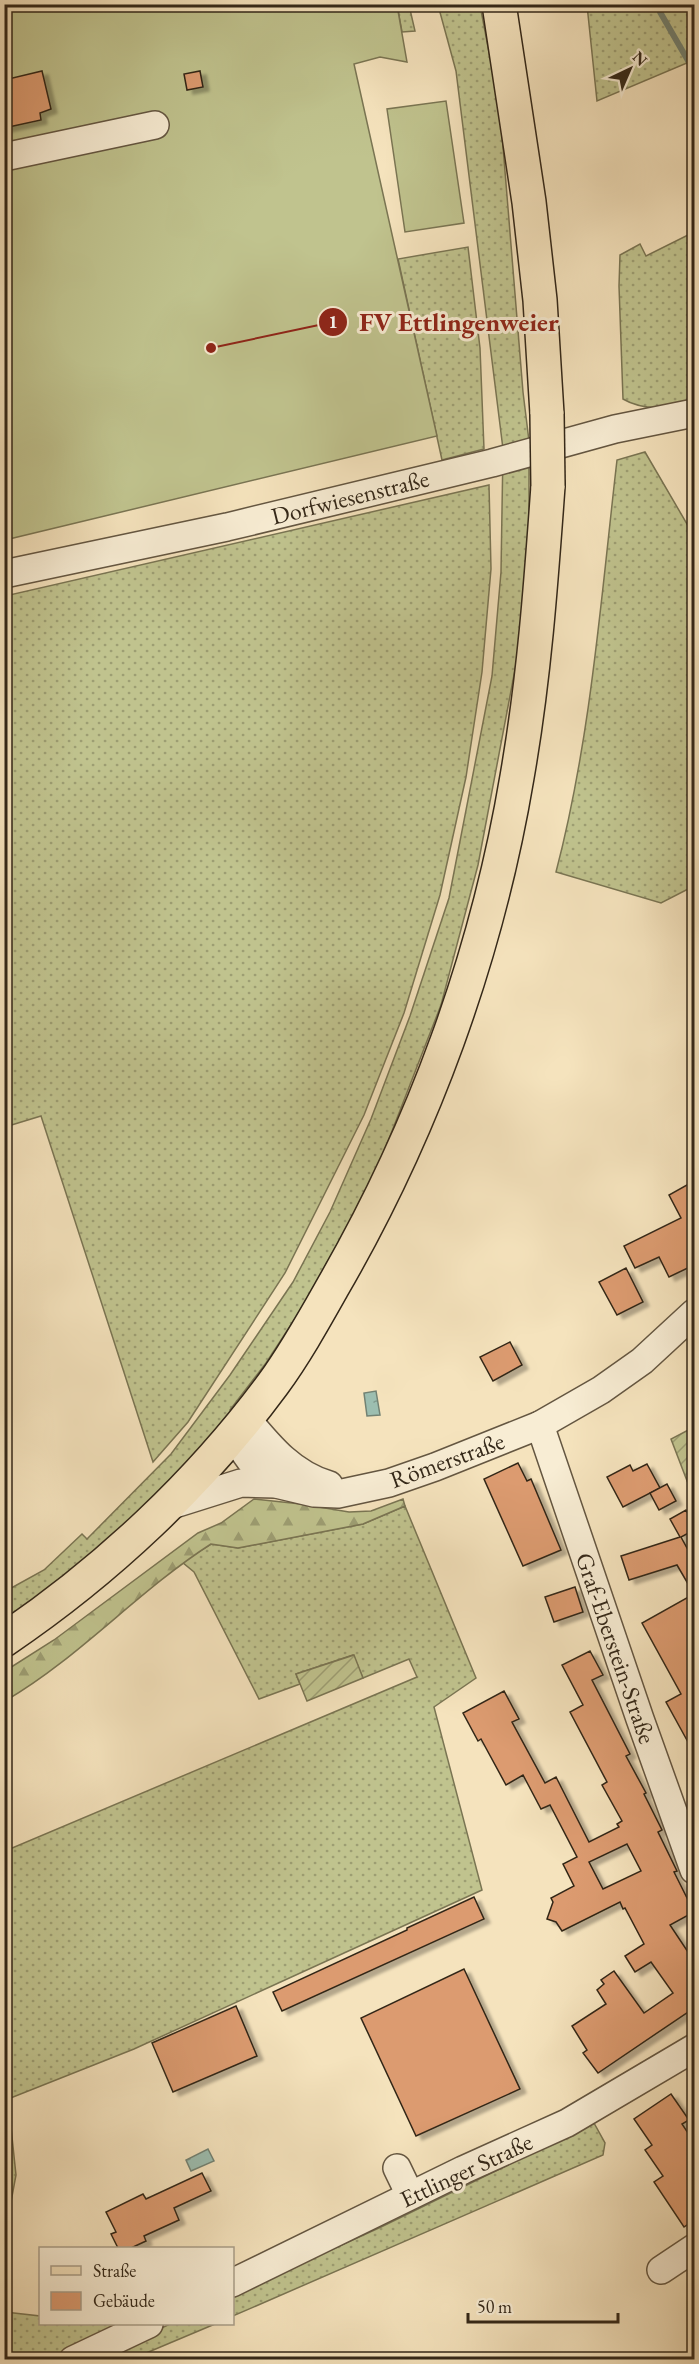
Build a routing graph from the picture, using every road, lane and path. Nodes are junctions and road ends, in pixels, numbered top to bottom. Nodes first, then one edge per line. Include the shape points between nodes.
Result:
1 (499, 4) edge
2 (155, 125) dead end
3 (4, 157) edge
4 (694, 413) edge
5 (4, 574) edge
6 (694, 1312) edge
7 (242, 1424) junction
8 (540, 1425) junction
9 (276, 1484) junction
10 (354, 1490) junction
11 (166, 1507) junction
12 (4, 1640) edge
13 (694, 1870) edge
14 (692, 2056) edge
15 (397, 2168) dead end
16 (410, 2195) junction
17 (694, 2248) edge
18 (661, 2270) dead end
19 (234, 2282) edge
20 (147, 2325) edge
21 (73, 2360) edge

1 - 7 main road, Römerstraße, bridge via 529,202 547,414 548,486 538,628 517,780 494,888 433,1076 364,1232 281,1373
2 - 3 street
4 - 5 street, Dorfwiesenstraße via 615,429 227,527
6 - 8 street, Römerstraße via 642,1360 601,1390
7 - 9 street via 238,1442 243,1452
7 - 10 street via 301,1473
7 - 11 main road, Römerstraße
8 - 10 street, Römerstraße via 389,1483
8 - 13 street, Graf-Eberstein-Straße
9 - 10 street, Römerstraße via 325,1495
9 - 11 street, Römerstraße via 241,1483
11 - 12 main road, Römerstraße via 89,1576
14 - 16 street, Ettlinger Straße via 567,2123
15 - 16 street
16 - 19 street, Ettlinger Straße
17 - 18 street
20 - 21 street

